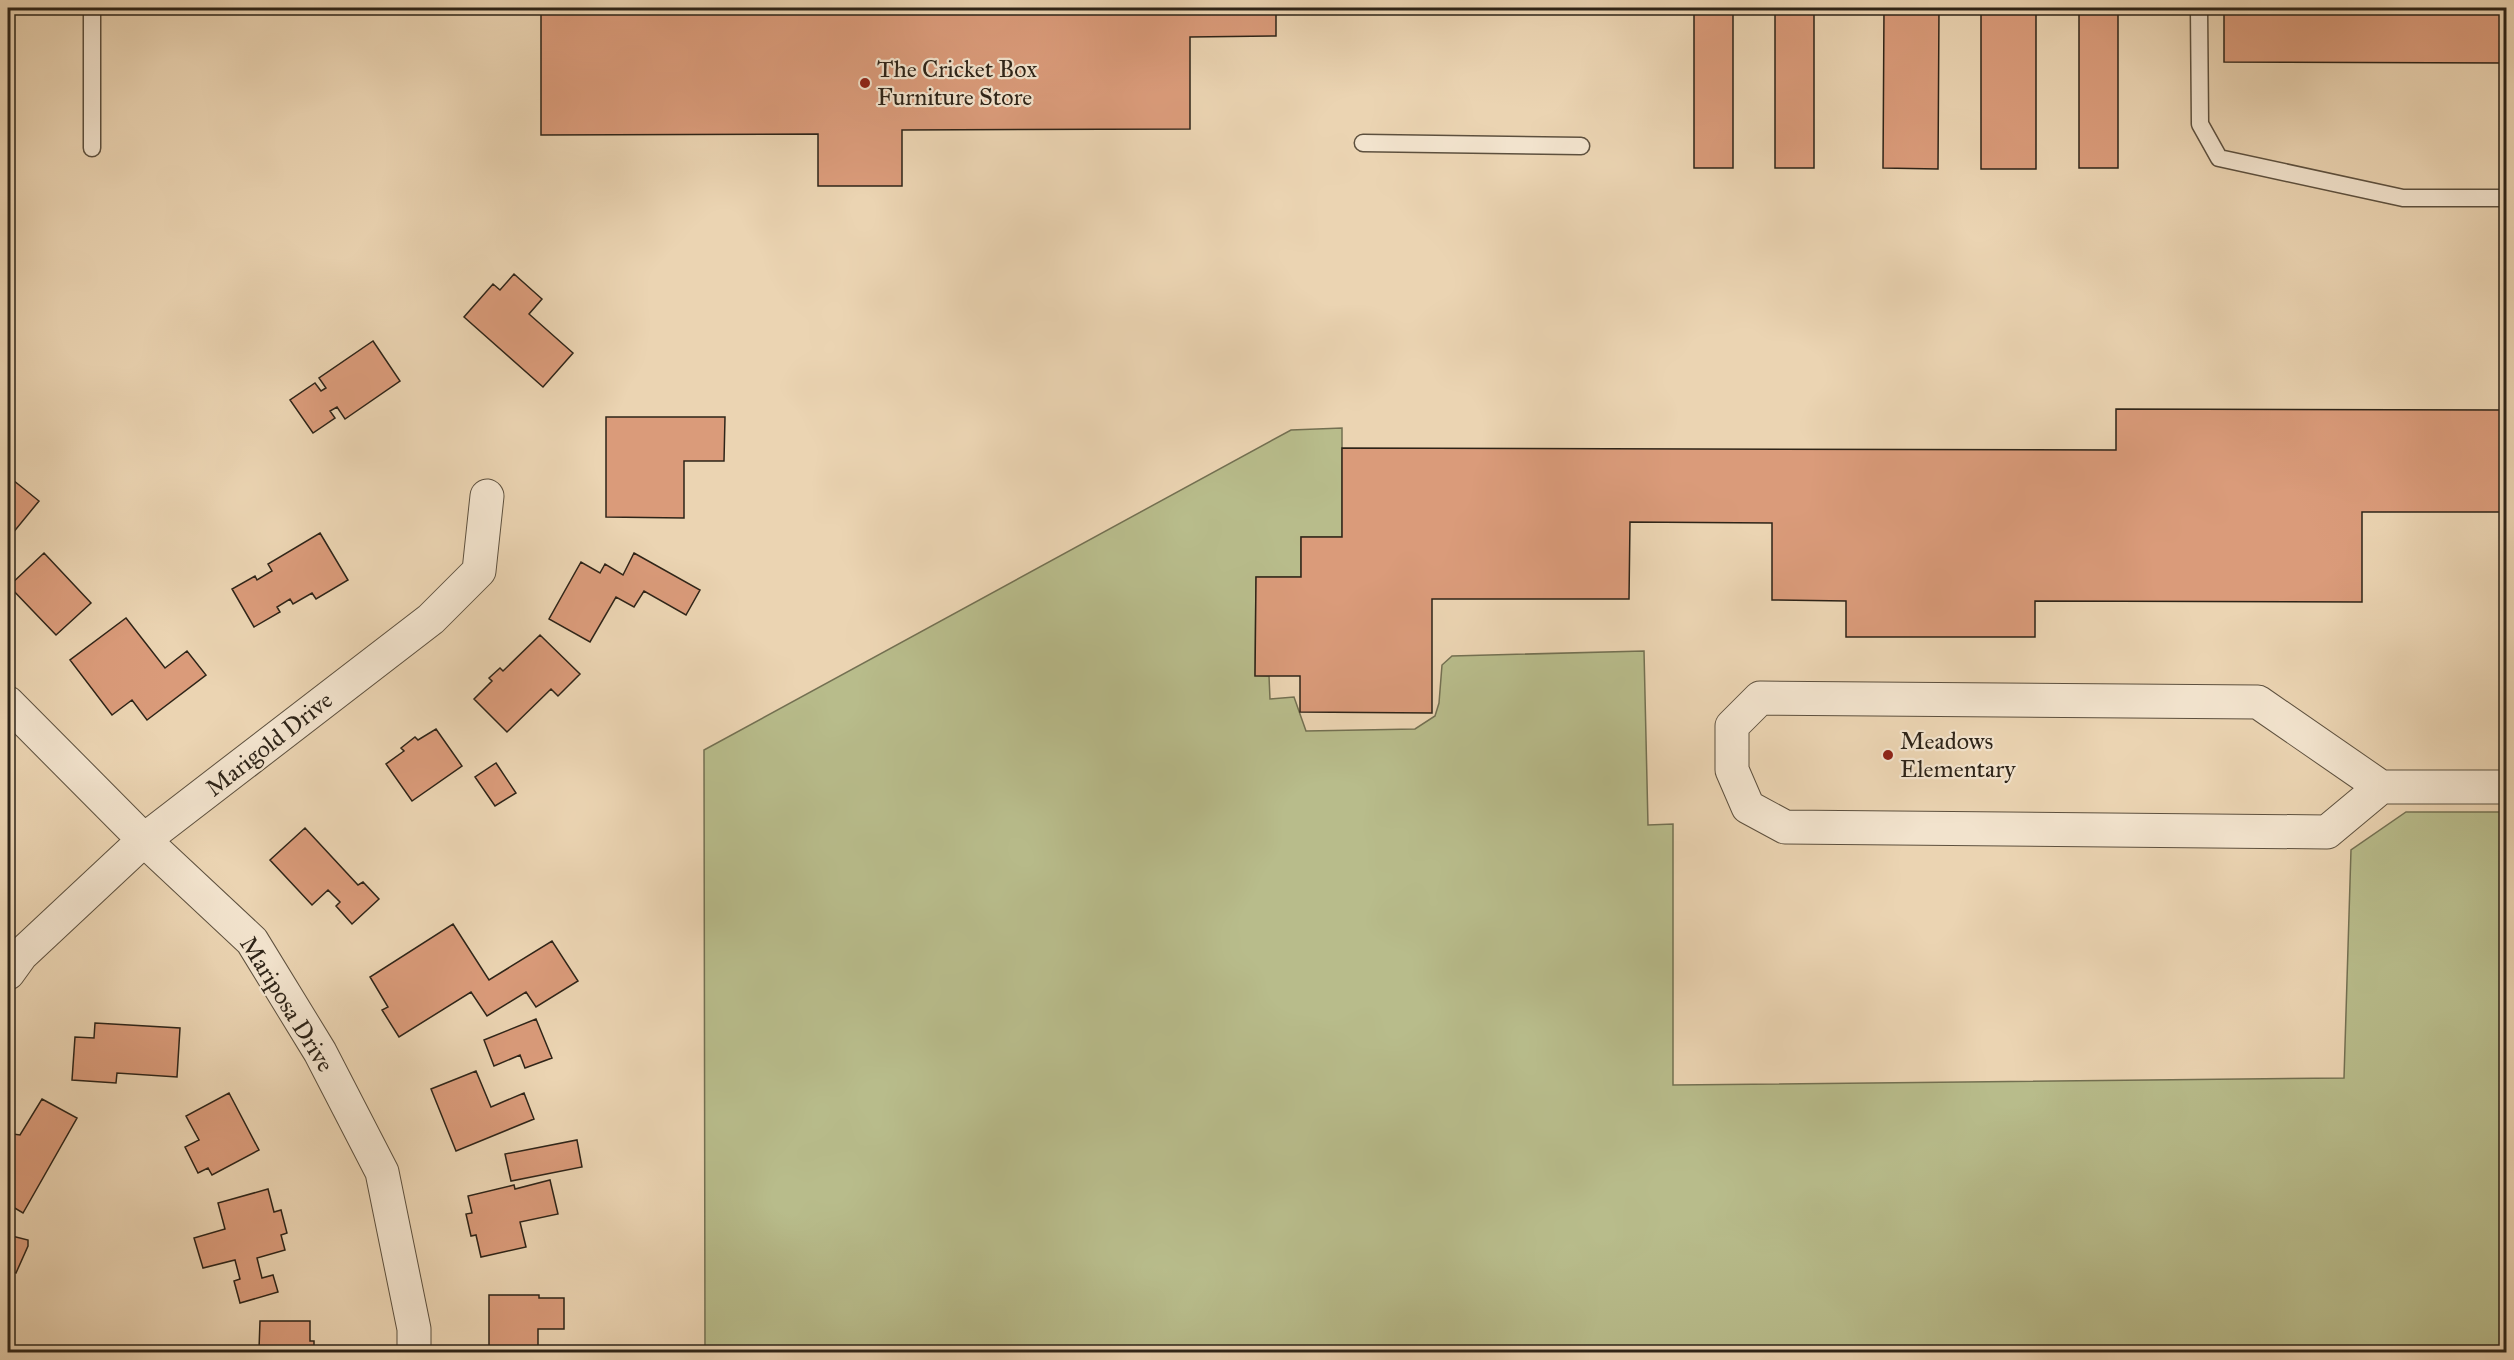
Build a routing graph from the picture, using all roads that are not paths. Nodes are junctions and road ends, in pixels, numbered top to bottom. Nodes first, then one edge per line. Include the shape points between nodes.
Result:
1 (92, 8) edge
2 (2199, 8) edge
3 (1363, 143) dead end
4 (1581, 146) dead end
5 (92, 148) dead end
6 (2506, 198) edge
7 (487, 496) dead end
8 (8, 703) edge
9 (2381, 787) junction
10 (2506, 787) edge
11 (144, 840) junction
12 (8, 974) edge
13 (414, 1353) edge

1 - 5 lane
2 - 6 lane via 2200,124 2219,158 2403,198
3 - 4 lane
7 - 11 street, Marigold Drive via 479,571 431,619
8 - 11 street, Mariposa Drive
9 - 9 street via 2258,702 1760,698 1732,726 1732,770 1748,807 1785,827 2327,832
9 - 10 street
11 - 12 street, Marigold Drive via 21,955
11 - 13 street, Mariposa Drive via 252,941 320,1052 382,1172 414,1329

